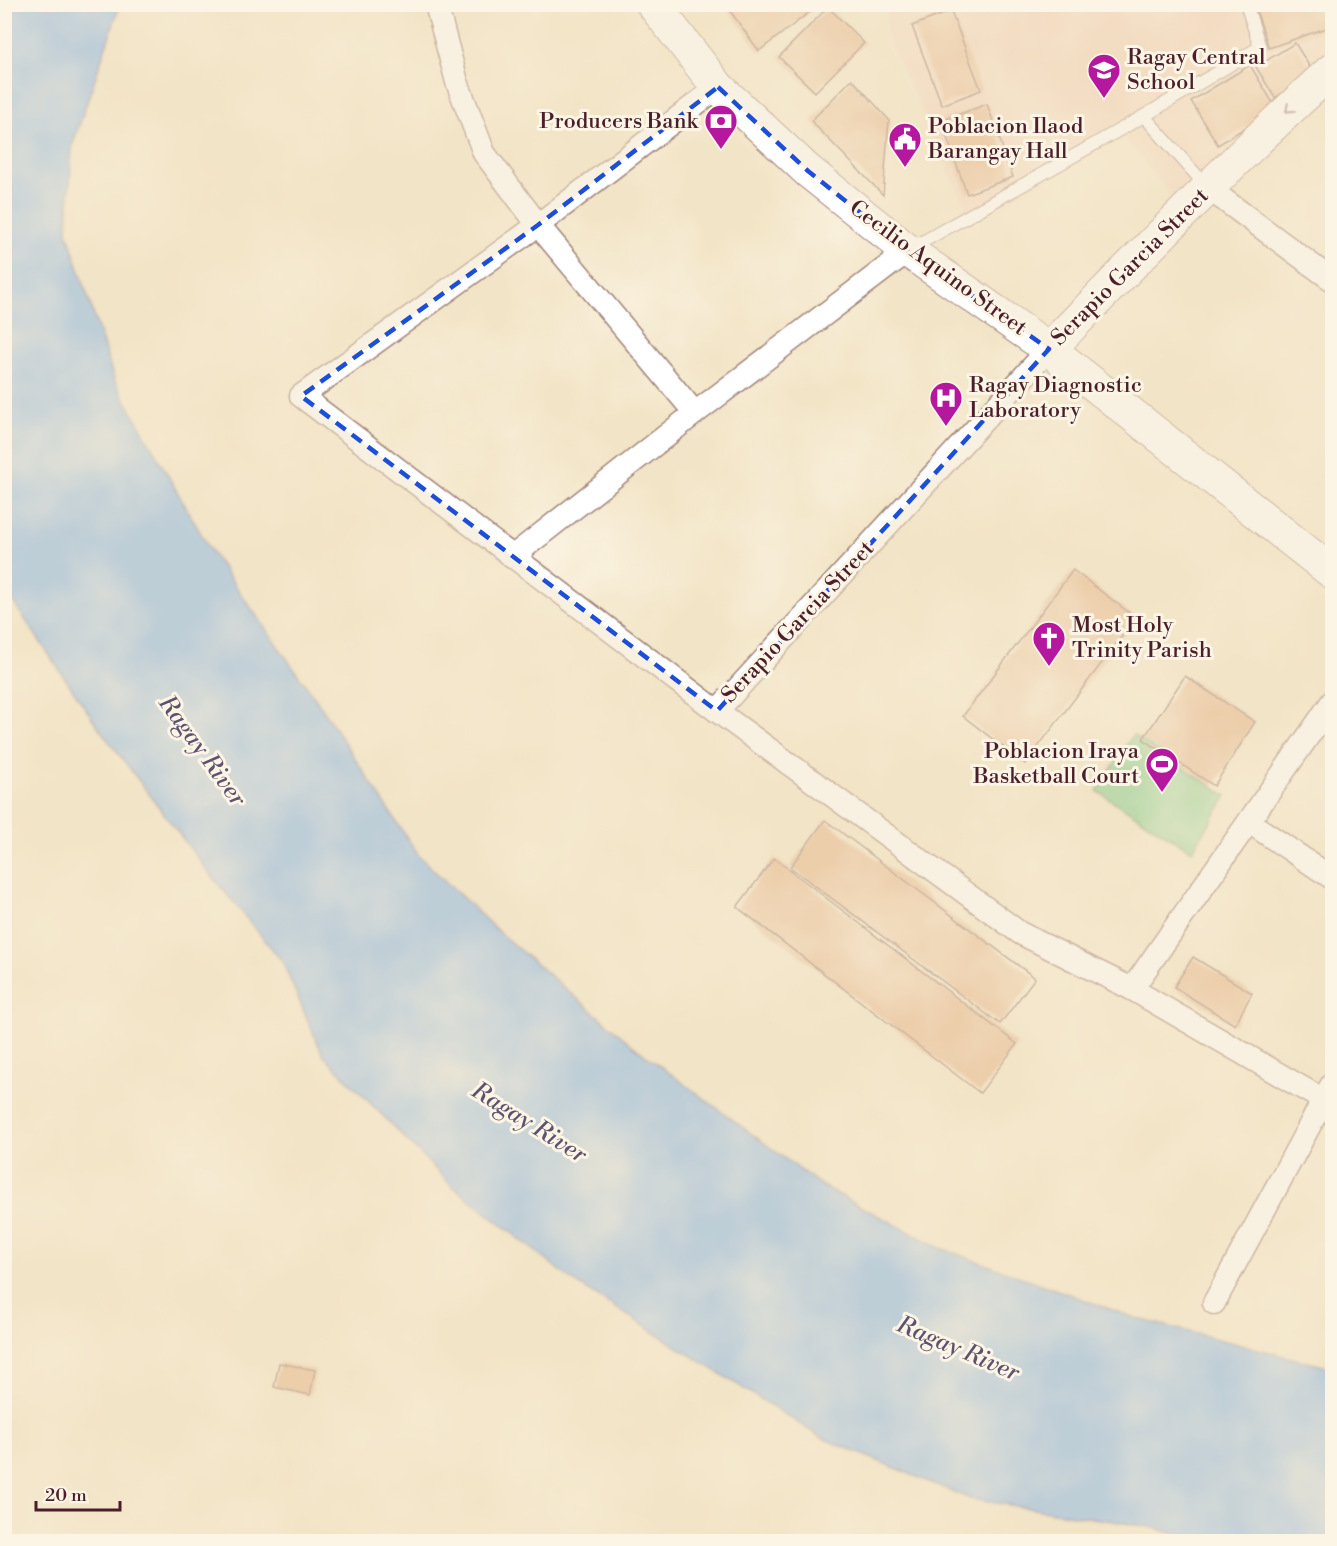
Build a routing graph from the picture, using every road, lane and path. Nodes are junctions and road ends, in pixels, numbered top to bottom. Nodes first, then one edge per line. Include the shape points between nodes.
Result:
1 (436, 4) edge
2 (653, 4) edge
3 (1246, 4) edge
4 (1332, 70) edge
5 (718, 87) junction
6 (1144, 116) junction
7 (1208, 188) junction
8 (538, 225) junction
9 (908, 251) junction
10 (1332, 280) edge
11 (1049, 349) junction
12 (695, 412) junction
13 (512, 557) junction
14 (1332, 572) edge
15 (1332, 702) edge
16 (717, 711) junction
17 (1249, 822) junction
18 (1332, 878) edge
19 (1132, 990) junction
20 (1329, 1096) edge
21 (1214, 1303) dead end

1 - 8 street via 457,82 484,153
2 - 5 street, Cecilio Aquino Street
3 - 6 lane via 1260,47
4 -> 7 street, Serapio Garcia Street
5 - 8 street
5 - 9 street, Cecilio Aquino Street via 808,171
6 - 7 lane
6 - 9 lane
7 - 10 street
7 - 11 street, Serapio Garcia Street
8 - 12 street
8 - 13 street via 301,396
9 - 11 street, Cecilio Aquino Street
9 - 12 street
11 - 14 street, Cecilio Aquino Street
11 - 16 street, Serapio Garcia Street
12 - 13 street
13 - 16 street
15 - 17 street
16 - 19 street via 1020,933
17 - 18 street
17 - 19 street
19 - 20 street
20 - 21 street

